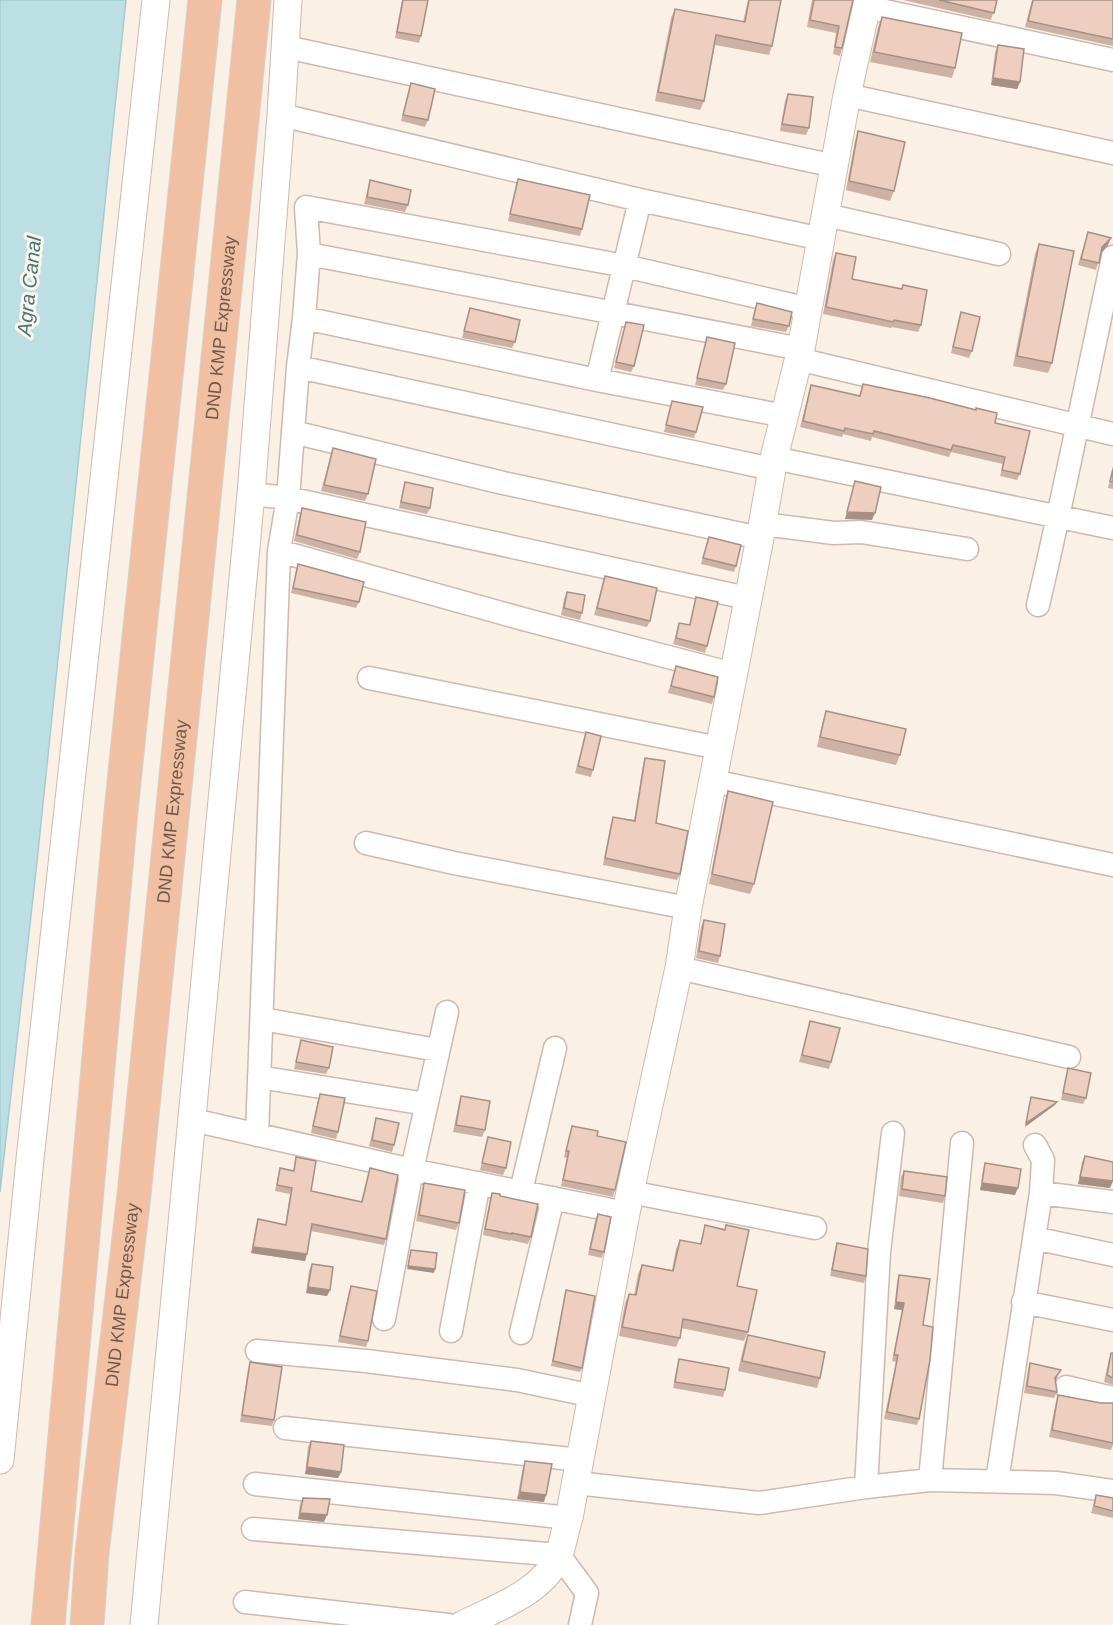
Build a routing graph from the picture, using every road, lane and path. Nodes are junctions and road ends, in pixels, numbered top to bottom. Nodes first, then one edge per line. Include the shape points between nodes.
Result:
1 (156, 0) edge
2 (205, 0) edge
3 (254, 0) edge
4 (288, 0) edge
5 (867, 4) edge
6 (286, 47) junction
7 (1113, 60) edge
8 (847, 95) junction
9 (281, 115) junction
10 (1113, 153) edge
11 (835, 166) junction
12 (640, 200) junction
13 (824, 227) junction
14 (273, 228) junction
15 (308, 245) junction
16 (999, 254) dead end
17 (1113, 257) edge
18 (625, 266) junction
19 (809, 309) junction
20 (612, 311) junction
21 (304, 318) junction
22 (800, 354) junction
23 (298, 367) junction
24 (597, 380) junction
25 (785, 416) junction
26 (1076, 426) junction
27 (293, 432) junction
28 (1113, 434) edge
29 (773, 463) junction
30 (251, 494) junction
31 (288, 498) junction
32 (1059, 516) junction
33 (1113, 528) edge
34 (761, 531) junction
35 (967, 549) dead end
36 (279, 550) junction
37 (747, 598) junction
38 (1038, 605) dead end
39 (733, 674) junction
40 (369, 678) dead end
41 (719, 748) junction
42 (713, 781) junction
43 (366, 843) dead end
44 (1113, 865) edge
45 (688, 908) junction
46 (679, 968) junction
47 (447, 1012) dead end
48 (262, 1019) junction
49 (555, 1048) dead end
50 (437, 1050) junction
51 (1070, 1057) dead end
52 (259, 1077) junction
53 (426, 1104) junction
54 (193, 1120) junction
55 (893, 1133) dead end
56 (257, 1135) junction
57 (962, 1143) dead end
58 (1035, 1145) dead end
59 (412, 1170) junction
60 (479, 1183) junction
61 (521, 1191) junction
62 (1041, 1192) junction
63 (553, 1198) junction
64 (1113, 1202) edge
65 (628, 1203) junction
66 (815, 1228) dead end
67 (1034, 1238) junction
68 (1113, 1255) edge
69 (1023, 1302) junction
70 (384, 1319) dead end
71 (1113, 1320) edge
72 (451, 1331) dead end
73 (521, 1334) dead end
74 (257, 1351) dead end
75 (1066, 1388) dead end
76 (593, 1396) junction
77 (1113, 1398) edge
78 (285, 1428) dead end
79 (0, 1460) edge
80 (578, 1472) junction
81 (930, 1480) junction
82 (997, 1480) junction
83 (255, 1484) dead end
84 (866, 1487) junction
85 (1113, 1491) edge
86 (568, 1518) junction
87 (253, 1529) dead end
88 (559, 1555) junction
89 (245, 1602) dead end
90 (48, 1625) edge
91 (87, 1625) edge
92 (144, 1625) edge
93 (448, 1625) edge
94 (462, 1625) edge
95 (580, 1625) edge

1 - 79 street
2 - 90 highway via 120,811
3 - 91 highway, DND KMP Expressway
4 - 6 street
5 - 7 street
5 - 8 street
6 - 9 street
6 - 11 street
8 - 10 street
8 - 11 street
9 - 12 street
9 - 14 street
11 - 13 street
12 - 13 street
12 - 18 street
13 - 16 street
13 - 19 street
14 - 15 street
14 - 30 street
15 - 18 street via 306,207
15 - 20 street
15 - 21 street
17 - 26 street
18 - 19 street
18 - 20 street
19 - 22 street
20 - 22 street
20 - 24 street
21 - 23 street
21 - 24 street
22 - 25 street
22 - 26 street
23 - 27 street
23 - 29 street
24 - 25 street
25 - 29 street
26 - 28 street
26 - 32 street
27 - 31 street
27 - 34 street via 503,483
29 - 32 street
29 - 34 street
30 - 31 street
30 - 54 street
31 - 36 street
31 - 37 street
32 - 33 street
32 - 38 street
34 - 35 street via 861,531
34 - 37 street
36 - 39 street
36 - 48 street
37 - 39 street
39 - 41 street
40 - 41 street
41 - 42 street
42 - 44 street
42 - 45 street
43 - 45 street
45 - 46 street
46 - 51 street
46 - 65 street
47 - 50 street
48 - 50 street
48 - 52 street
49 - 61 street
50 - 53 street
52 - 53 street
52 - 56 street
53 - 59 street
54 - 56 street
54 - 92 street
55 - 84 street via 879,1252
56 - 59 street
57 - 81 street
58 - 62 street via 1043,1160
59 - 60 street
59 - 70 street
60 - 61 street
60 - 72 street
61 - 63 street
62 - 64 street
62 - 67 street
63 - 65 street
63 - 73 street
65 - 66 street
65 - 76 street
67 - 68 street
67 - 69 street
69 - 71 street
69 - 82 street
74 - 76 street via 517,1380
75 - 77 street
76 - 80 street
78 - 80 street
80 - 84 street via 759,1503
80 - 86 street
81 - 82 street
81 - 84 street
82 - 85 street
83 - 86 street
86 - 88 street
87 - 88 street
88 - 94 street via 527,1592
88 - 95 street via 587,1593
89 - 93 street

